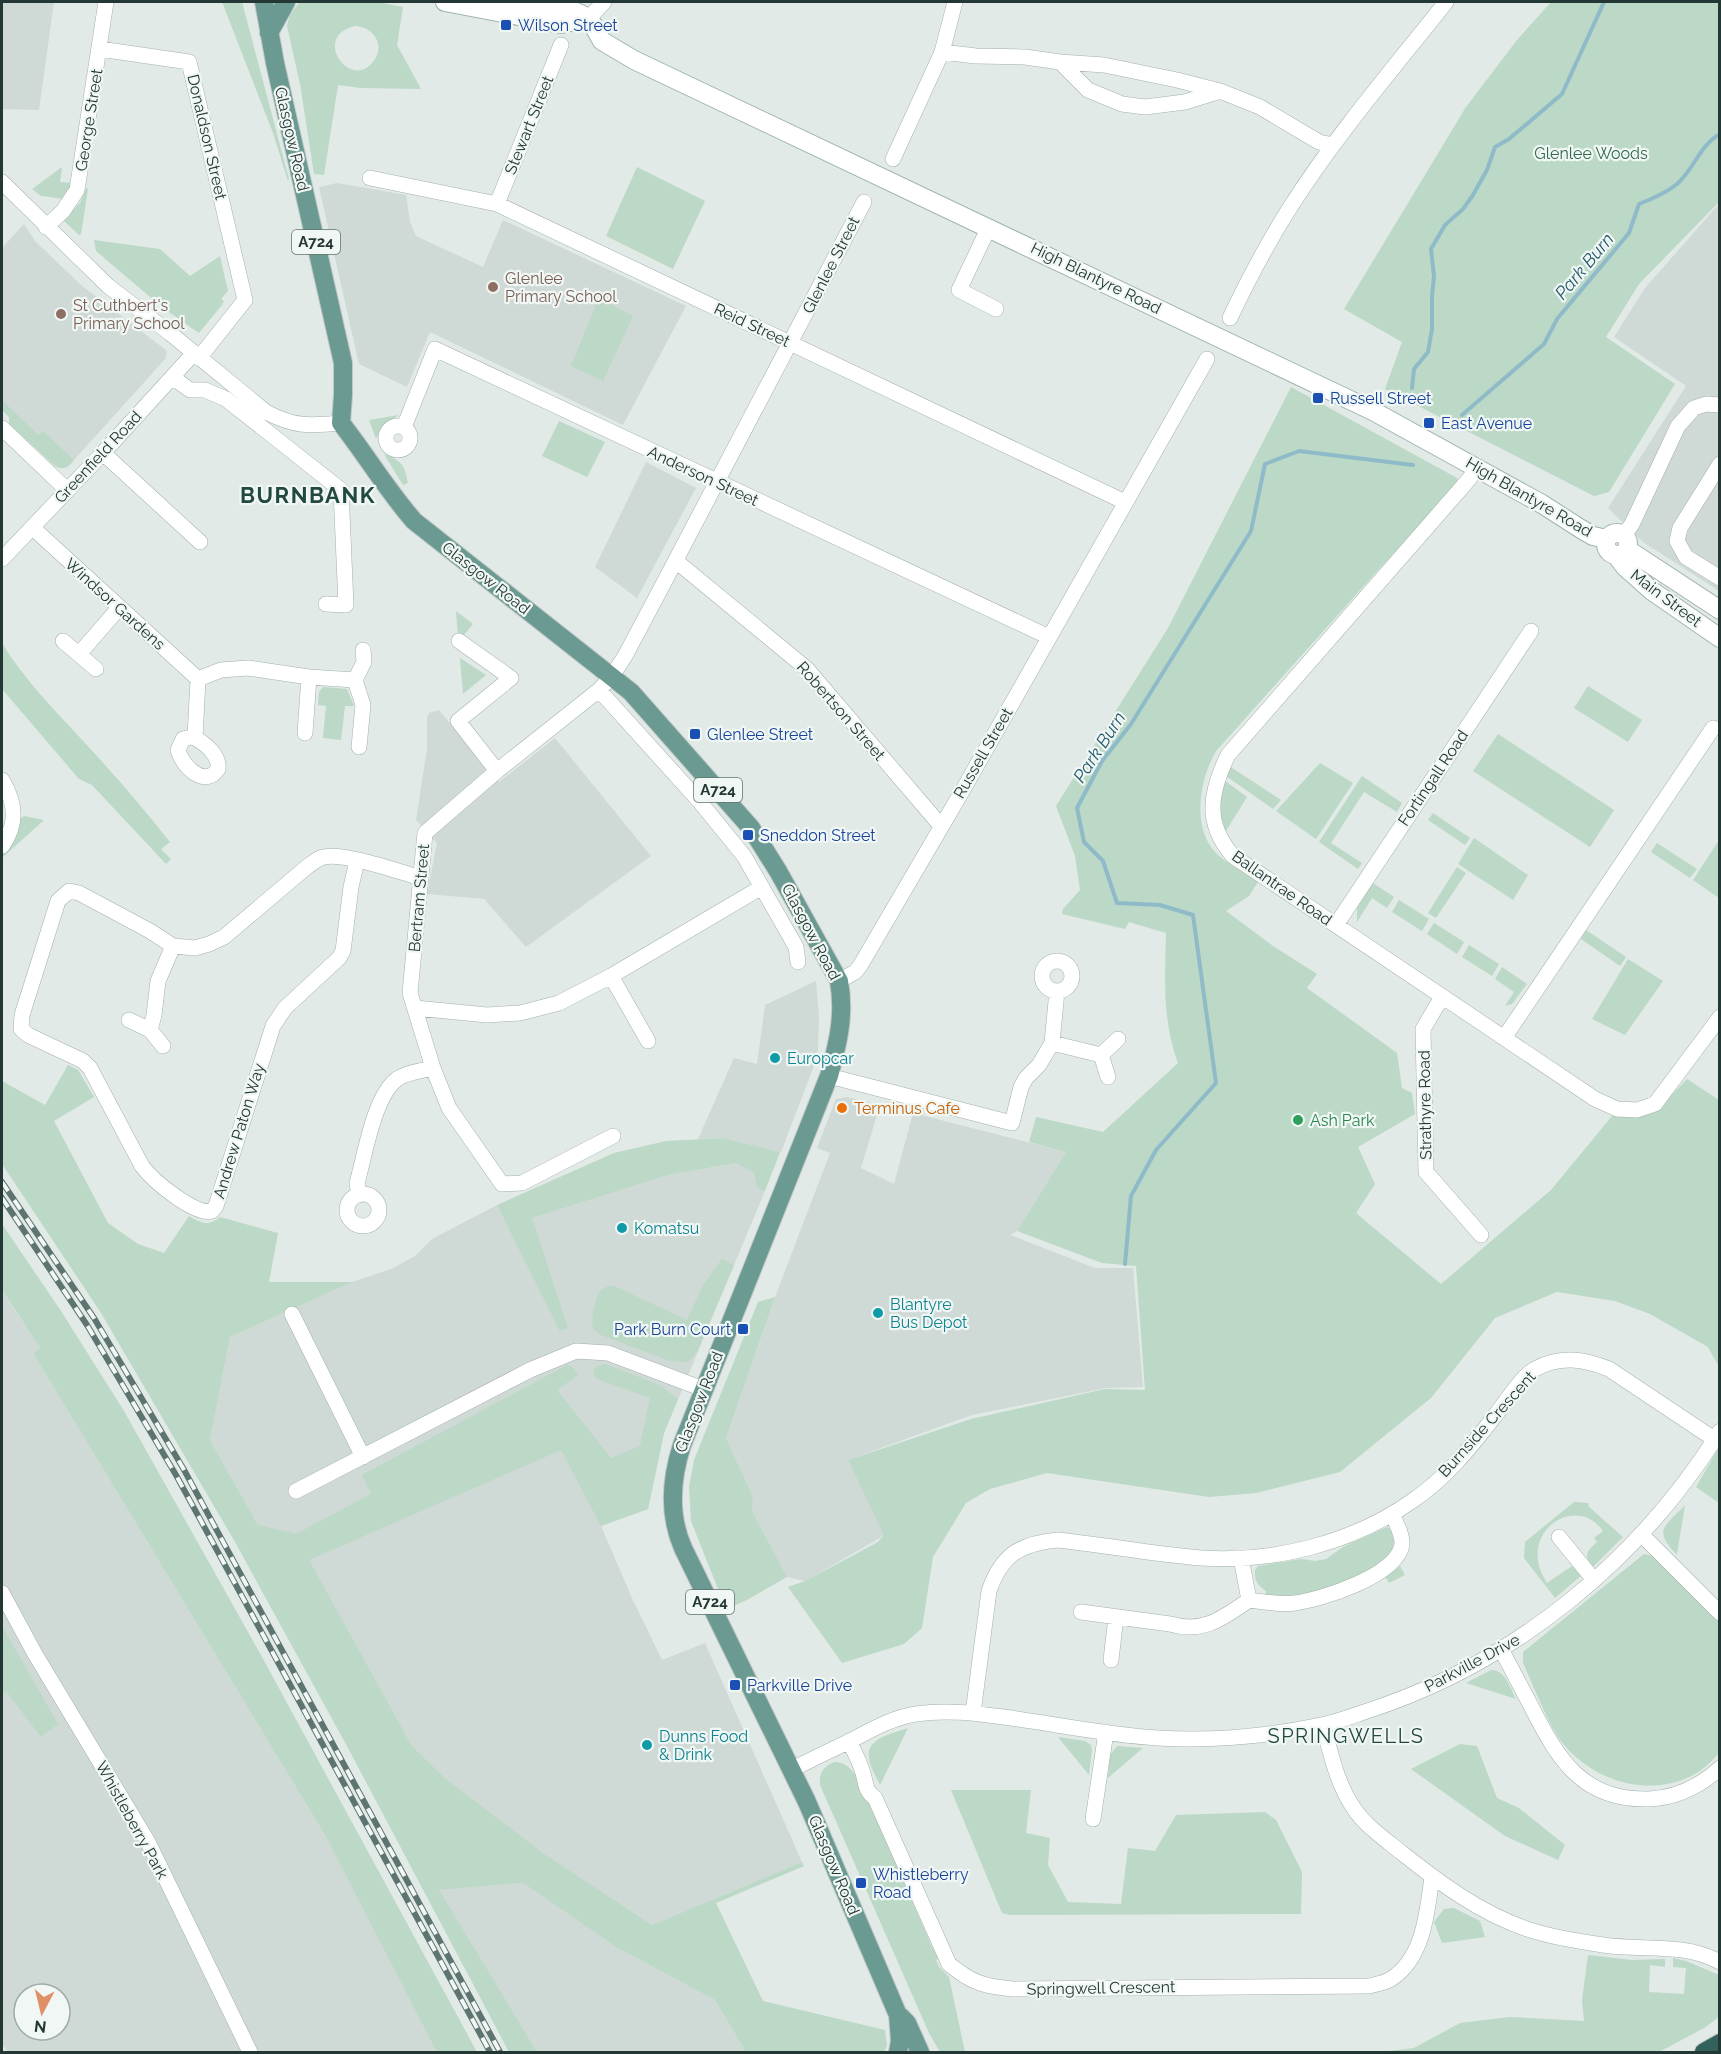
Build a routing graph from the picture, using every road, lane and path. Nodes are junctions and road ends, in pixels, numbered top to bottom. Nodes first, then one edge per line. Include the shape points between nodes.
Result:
1 (106, 2) edge
2 (252, 2) edge
3 (264, 2) edge
4 (286, 2) edge
5 (445, 2) edge
6 (505, 2) edge
7 (604, 2) edge
8 (955, 2) edge
9 (1446, 2) edge
10 (590, 18) junction
11 (269, 33) junction
12 (561, 45) dead end
13 (100, 49) junction
14 (942, 52) junction
15 (1060, 62) junction
16 (1220, 91) junction
17 (1333, 145) junction
18 (893, 159) dead end
19 (370, 178) dead end
20 (2, 182) edge
21 (864, 202) dead end
22 (497, 204) junction
23 (46, 227) junction
24 (989, 227) junction
25 (245, 300) joint
26 (996, 309) dead end
27 (1230, 318) dead end
28 (791, 343) junction
29 (197, 355) junction
30 (1207, 359) dead end
31 (172, 377) junction
32 (1719, 405) edge
33 (341, 423) junction
34 (404, 427) dead end
35 (2, 428) edge
36 (103, 453) junction
37 (1719, 464) edge
38 (1478, 468) junction
39 (717, 483) junction
40 (67, 490) junction
41 (1125, 502) junction
42 (33, 528) junction
43 (200, 542) dead end
44 (1618, 544) junction
45 (2, 559) edge
46 (676, 561) junction
47 (1719, 578) edge
48 (326, 604) dead end
49 (119, 608) junction
50 (1719, 610) edge
51 (1531, 631) dead end
52 (1049, 637) junction
53 (1719, 638) edge
54 (63, 641) dead end
55 (459, 641) dead end
56 (363, 650) dead end
57 (79, 654) junction
58 (96, 669) dead end
59 (612, 676) junction
60 (309, 677) junction
61 (198, 679) junction
62 (355, 680) junction
63 (599, 690) junction
64 (1713, 728) dead end
65 (305, 733) dead end
66 (195, 738) dead end
67 (359, 747) dead end
68 (497, 771) junction
69 (2, 780) edge
70 (941, 826) junction
71 (2, 846) edge
72 (357, 861) junction
73 (421, 878) junction
74 (762, 887) junction
75 (1336, 925) junction
76 (173, 946) junction
77 (798, 962) dead end
78 (611, 976) junction
79 (839, 981) junction
80 (1057, 992) dead end
81 (1442, 997) junction
82 (415, 1008) junction
83 (1719, 1017) edge
84 (129, 1020) dead end
85 (150, 1030) junction
86 (1504, 1038) junction
87 (1118, 1040) dead end
88 (648, 1041) dead end
89 (1052, 1043) junction
90 (163, 1046) dead end
91 (1101, 1055) junction
92 (432, 1068) junction
93 (829, 1076) junction
94 (1108, 1077) dead end
95 (613, 1136) dead end
96 (359, 1194) dead end
97 (1480, 1235) dead end
98 (292, 1314) dead end
99 (703, 1389) junction
100 (1717, 1435) edge
101 (363, 1456) junction
102 (296, 1491) dead end
103 (1392, 1514) junction
104 (1642, 1535) junction
105 (1559, 1537) dead end
106 (1241, 1558) junction
107 (1594, 1580) junction
108 (2, 1593) edge
109 (1249, 1600) junction
110 (1081, 1612) dead end
111 (1719, 1612) edge
112 (1116, 1617) junction
113 (1501, 1649) junction
114 (1111, 1660) dead end
115 (973, 1713) junction
116 (1323, 1725) junction
117 (1106, 1732) junction
118 (849, 1741) junction
119 (1719, 1768) edge
120 (791, 1770) junction
121 (1093, 1819) dead end
122 (1432, 1877) junction
123 (1719, 1962) edge
124 (898, 2015) junction
125 (1719, 2043) edge
126 (249, 2052) edge
127 (898, 2052) edge
128 (920, 2052) edge
129 (1704, 2052) edge

1 - 13 street, George Street
2 - 11 main road, Glasgow Road / A724
3 - 11 main road, Glasgow Road / A724
4 - 11 main road
5 - 10 main road via 561,24
6 - 10 main road via 545,8 563,6
7 - 10 street
8 - 14 street
9 - 17 street
10 - 24 main road, High Blantyre Road via 602,41 621,53
11 - 33 main road, Glasgow Road / A724 via 343,363
12 - 22 street, Stewart Street
13 - 23 street, George Street via 78,190
13 - 25 street, Donaldson Street via 189,62
14 - 15 street
14 - 18 street
15 - 16 street via 1104,65
15 - 16 street via 1088,90 1122,104 1145,107 1185,102
16 - 17 street via 1260,107 1319,142
17 - 27 street via 1291,206
19 - 22 street, Reid Street
20 - 23 street
21 - 28 street, Glenlee Street
22 - 28 street, Reid Street
23 - 29 street via 108,286
24 - 26 street via 959,290
24 - 38 main road, High Blantyre Road via 1373,411
25 - 29 street, Greenfield Road
28 - 39 street, Glenlee Street
28 - 41 street, Reid Street
29 - 31 street, Greenfield Road
29 - 33 street via 266,412 283,421 314,426
30 - 41 street, Russell Street
31 - 36 street, Greenfield Road
31 - 48 street via 190,390 205,390 226,399 341,490 346,605
32 - 44 street via 1694,408 1678,426 1632,524
33 - 59 main road, Glasgow Road / A724 via 414,521
34 - 39 street, Anderson Street via 435,349
35 - 40 street
36 - 40 street, Greenfield Road
36 - 43 street
37 - 47 street via 1680,528 1677,542 1686,557
38 - 44 main road, High Blantyre Road via 1581,530
38 - 75 street, Ballantrae Road via 1227,755 1216,780 1212,811 1221,842 1233,856
39 - 46 street, Glenlee Street
39 - 52 street, Anderson Street
40 - 42 street, Greenfield Road
41 - 52 street, Russell Street
42 - 45 street, Greenfield Road
42 - 49 street, Windsor Gardens
44 - 50 main road, Main Street
44 - 53 main road, Main Street via 1625,567
46 - 59 street, Glenlee Street
46 - 70 street, Robertson Street via 807,669
49 - 57 street
49 - 61 street, Windsor Gardens
51 - 75 street, Fortingall Road
52 - 70 street, Russell Street
54 - 57 street
55 - 68 street via 511,678 458,721
56 - 62 street via 364,662
57 - 58 street
59 - 63 street, Bertram Street
59 - 79 main road, Glasgow Road / A724 via 631,692 750,828
60 - 61 street via 248,668 221,670
60 - 62 street
60 - 65 street
61 - 66 street
62 - 67 street via 363,705
63 - 68 street, Bertram Street
63 - 74 street via 700,802 744,856
64 - 86 street
68 - 73 street, Bertram Street via 426,833
69 - 71 street via 10,794 14,819
70 - 79 street, Russell Street via 860,966
72 - 73 street
72 - 76 street via 335,856 315,861 224,937 195,948
72 - 76 street, Andrew Paton Way via 343,951 285,1008 273,1026 216,1206 207,1213 150,1177 90,1068 21,1029 58,901 69,891 140,925
73 - 82 street, Bertram Street via 410,993
74 - 77 street via 796,947
74 - 78 street
75 - 81 street, Ballantrae Road
76 - 85 street via 158,981
78 - 82 street via 559,1003 520,1013 487,1015
78 - 88 street
79 - 93 main road, Glasgow Road / A724 via 842,1020
80 - 89 street
81 - 86 street, Ballantrae Road
81 - 97 street, Strathyre Road via 1423,1029 1426,1172
82 - 92 street, Bertram Street
83 - 86 street, Ballantrae Road via 1655,1104 1637,1110 1617,1109 1595,1099
84 - 85 street
85 - 90 street
87 - 91 street
89 - 91 street
89 - 93 street via 1021,1087 1012,1123
91 - 94 street
92 - 95 street, Bertram Street via 449,1108 501,1184 522,1183
92 - 96 street via 397,1080 382,1097 357,1183
93 - 99 main road, Glasgow Road / A724
98 - 101 street
99 - 101 street via 608,1353 576,1351 530,1370
99 - 120 main road, Glasgow Road / A724 via 676,1464 672,1498 675,1524 683,1548
100 - 103 street, Burnside Crescent via 1609,1369 1575,1359 1555,1361 1533,1370 1442,1477
100 - 104 street, Parkville Drive via 1675,1497
101 - 102 street
103 - 106 street, Burnside Crescent via 1315,1546
103 - 109 street via 1402,1538 1401,1546 1376,1574 1338,1593 1315,1599 1293,1603
104 - 107 street, Parkville Drive
104 - 111 street
105 - 107 street
106 - 109 street
106 - 115 street, Burnside Crescent via 1202,1558 1057,1540 1017,1549 995,1574 989,1591
107 - 113 street, Parkville Drive via 1532,1630
108 - 126 street, Whistleberry Park via 148,1842
109 - 112 street via 1204,1626 1184,1628
110 - 112 street
112 - 114 street
113 - 116 street, Parkville Drive via 1447,1680
113 - 119 street via 1550,1745 1564,1764 1599,1790 1641,1799 1661,1798 1686,1791
115 - 117 street, Parkville Drive
115 - 118 street, Parkville Drive via 915,1714
116 - 117 street, Parkville Drive via 1201,1738
116 - 122 street via 1337,1776 1355,1811
117 - 121 street
118 - 120 street, Parkville Drive
118 - 122 street, Springwell Crescent via 864,1774 864,1783 875,1798 949,1964 967,1979 988,1987 1369,1986 1390,1980 1406,1967 1415,1952
120 - 124 main road, Glasgow Road / A724
122 - 123 street via 1475,1905 1527,1929 1609,1946 1683,1949
124 - 127 main road, A724
124 - 128 main road, A724 via 907,2023
125 - 129 highway

